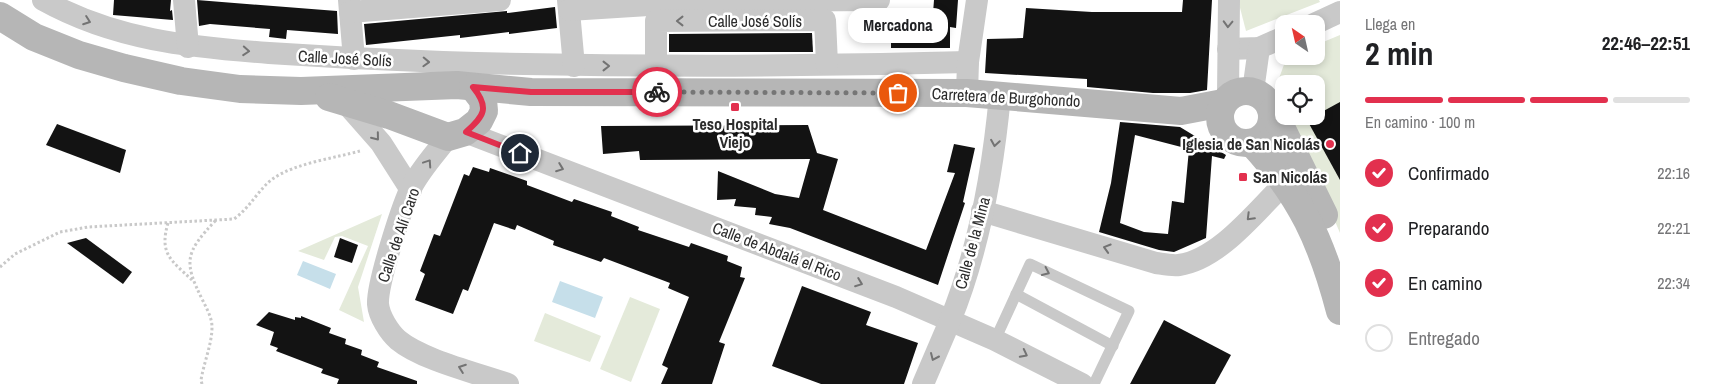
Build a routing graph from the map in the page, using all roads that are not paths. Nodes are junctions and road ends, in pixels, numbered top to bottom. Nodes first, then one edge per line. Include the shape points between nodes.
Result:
1 (43, 0) edge
2 (184, 0) edge
3 (500, 0) edge
4 (879, 0) edge
5 (977, 0) edge
6 (1229, 0) edge
7 (568, 5) edge
8 (350, 6) edge
9 (1337, 8) edge
10 (0, 16) edge
11 (1325, 16) edge
12 (1275, 41) edge
13 (188, 47) junction
14 (1260, 48) junction
15 (1228, 49) junction
16 (354, 59) junction
17 (968, 62) junction
18 (827, 64) junction
19 (574, 66) junction
20 (656, 66) junction
21 (415, 87) junction
22 (300, 90) junction
23 (967, 93) junction
24 (1000, 95) junction
25 (479, 99) junction
26 (344, 101) junction
27 (1231, 104) junction
28 (1273, 111) junction
29 (412, 124) junction
30 (457, 135) junction
31 (1252, 143) junction
32 (1285, 182) junction
33 (410, 190) junction
34 (982, 211) junction
35 (1340, 253) edge
36 (1016, 294) junction
37 (1340, 311) edge
38 (950, 320) junction
39 (995, 340) junction
40 (1113, 346) junction
41 (508, 384) edge
42 (923, 384) edge
43 (1082, 384) edge
44 (1094, 384) edge

1 -> 13 street, Calle José Solís via 68,14 136,37
2 - 13 street
3 - 8 street
4 - 7 street
5 - 17 street
6 -> 15 street
7 - 19 street
8 - 16 street
9 - 11 street
10 - 22 main road via 34,37 124,68 181,81 240,89
12 - 14 street
13 -> 16 street, Calle José Solís
14 - 15 street
14 - 27 street
15 - 27 street
16 -> 19 street, Calle José Solís
17 - 18 street, Calle José Solís
17 - 23 street
18 - 20 street, Calle José Solís
18 -> 20 street, Calle José Solís via 825,20 656,21
19 -> 20 street, Calle José Solís
21 - 22 main road
21 - 25 main road via 457,85
21 - 29 main road via 408,96 407,104
22 - 26 main road
23 - 24 main road, Carretera de Burgohondo
23 - 25 main road, Carretera de Burgohondo via 531,92
24 - 27 main road, Carretera de Burgohondo via 1181,110
24 -> 34 street, Calle de la Mina via 996,140
25 - 30 main road via 478,121
26 - 29 main road
26 -> 33 street via 381,143
27 - 28 main road via 1266,98
27 - 31 main road via 1229,137 1240,143
28 - 31 main road via 1272,124
28 - 35 main road
29 - 30 main road
33 -> 30 street, Calle de Alí Caro
30 -> 38 street, Calle de Abdalá el Rico via 896,297
31 - 32 main road
32 -> 34 street via 1222,245 1200,258 1178,265 1156,263
32 - 37 main road via 1327,261
41 -> 33 street, Calle de Alí Caro via 417,352 398,339 385,324 378,304 380,282
34 - 38 street, Calle de la Mina via 976,242
36 - 39 lane
36 - 40 lane
36 -> 40 lane via 1030,264 1130,311
38 - 39 street, Calle de Abdalá el Rico
38 -> 42 street, Calle de la Mina
39 -> 43 street, Calle de Abdalá el Rico
40 - 44 lane

